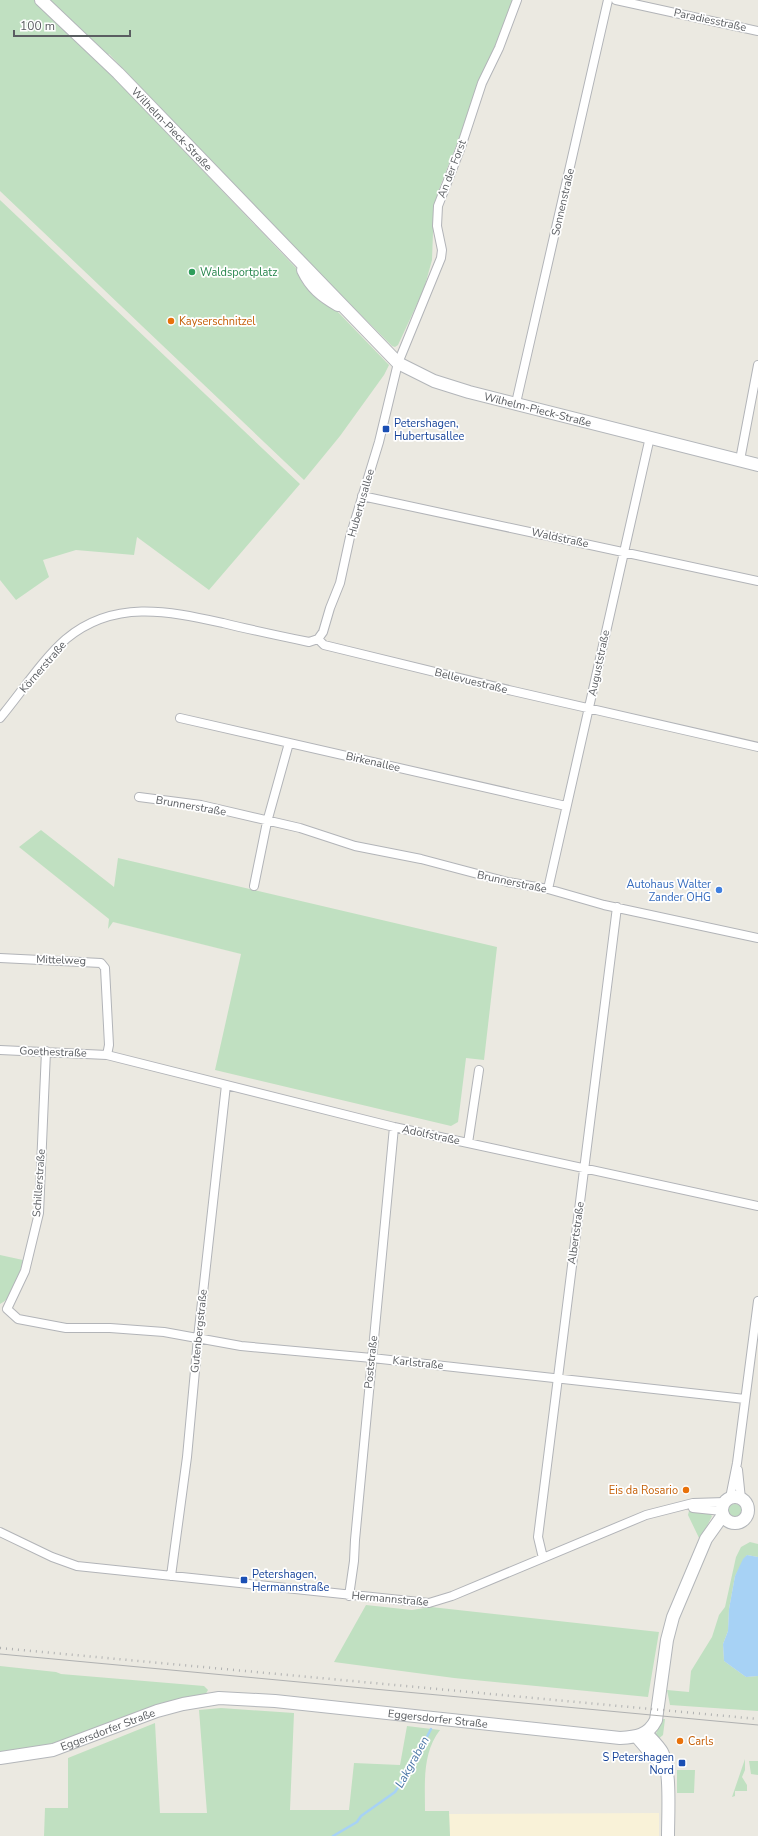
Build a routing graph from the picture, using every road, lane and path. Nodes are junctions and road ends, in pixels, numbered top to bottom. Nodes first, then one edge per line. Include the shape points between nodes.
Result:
1 (41, 0) edge
2 (517, 0) edge
3 (608, 0) edge
4 (616, 0) edge
5 (758, 31) edge
6 (398, 363) junction
7 (758, 365) edge
8 (516, 403) junction
9 (650, 437) junction
10 (740, 460) junction
11 (758, 465) edge
12 (362, 496) junction
13 (624, 552) junction
14 (758, 581) edge
15 (186, 615) joint
16 (318, 639) junction
17 (589, 708) junction
18 (0, 718) edge
19 (180, 718) dead end
20 (289, 743) junction
21 (758, 747) edge
22 (139, 797) dead end
23 (566, 806) junction
24 (267, 822) junction
25 (254, 886) dead end
26 (548, 889) junction
27 (617, 907) junction
28 (758, 938) edge
29 (0, 958) edge
30 (0, 1050) edge
31 (46, 1051) junction
32 (106, 1055) junction
33 (479, 1070) dead end
34 (226, 1085) junction
35 (394, 1127) junction
36 (468, 1143) junction
37 (585, 1169) junction
38 (758, 1206) edge
39 (758, 1301) edge
40 (4, 1309) edge
41 (92, 1328) joint
42 (198, 1338) junction
43 (372, 1358) junction
44 (557, 1378) junction
45 (745, 1399) junction
46 (758, 1500) edge
47 (731, 1507) junction
48 (758, 1507) edge
49 (747, 1515) junction
50 (0, 1532) edge
51 (543, 1558) junction
52 (171, 1576) junction
53 (349, 1596) junction
54 (641, 1735) junction
55 (0, 1758) edge
56 (668, 1836) edge

1 - 6 street, Wilhelm-Pieck-Straße via 118,74
2 - 6 street, An der Forst via 499,48 482,83 438,206 437,226 441,258
3 - 8 street, Sonnenstraße
4 - 5 street, Paradiesstraße
6 - 8 street, Wilhelm-Pieck-Straße via 446,385
6 - 12 street, Hubertusallee via 379,442
7 - 10 street
8 - 9 street, Wilhelm-Pieck-Straße
9 - 10 street, Wilhelm-Pieck-Straße
9 - 13 street, Auguststraße
10 - 11 street, Wilhelm-Pieck-Straße
12 - 13 street, Waldstraße
12 - 16 street, Hubertusallee via 340,583 323,632
13 - 14 street, Waldstraße
13 - 17 street, Auguststraße
15 - 16 street, Bellevuestraße via 309,642
15 - 18 street, Körnerstraße via 137,611 110,615 85,627 54,651
16 - 17 street, Bellevuestraße via 324,645
17 - 21 street, Bellevuestraße
17 - 23 street, Auguststraße
19 - 20 street, Birkenallee
20 - 23 street, Birkenallee
20 - 24 street
22 - 24 street, Brunnerstraße via 201,805
23 - 26 street, Auguststraße
24 - 25 street
24 - 26 street, Brunnerstraße via 300,828 355,846
26 - 27 street, Brunnerstraße
27 - 28 street, Brunnerstraße
27 - 37 street, Albertstraße
29 - 32 street, Mittelweg via 101,963 105,968 108,1045
30 - 31 street, Goethestraße
31 - 32 street, Goethestraße
31 - 40 street, Schillerstraße via 38,1213 25,1271
32 - 34 street, Adolfstraße
33 - 36 street
34 - 35 street, Adolfstraße
34 - 42 street, Gutenbergstraße
35 - 36 street, Adolfstraße
35 - 43 street, Poststraße
36 - 37 street, Adolfstraße
37 - 38 street, Adolfstraße
37 - 44 street, Albertstraße
39 - 45 street
40 - 41 street, Schillerstraße via 18,1319 66,1328
41 - 42 street, Karlstraße via 164,1332
42 - 43 street, Karlstraße via 241,1346
42 - 52 street, Gutenbergstraße via 187,1457
43 - 44 street, Karlstraße
43 - 53 street, Poststraße
44 - 45 street, Karlstraße
44 - 51 street, Albertstraße via 538,1538
45 - 47 street
46 - 47 street
47 - 49 street via 748,1507
47 - 49 street via 741,1521
47 - 51 street, Hermannstraße via 702,1502 670,1508 646,1515
47 - 54 street via 706,1539 672,1617 657,1716 654,1724
48 - 49 street
50 - 52 street, Hermannstraße via 77,1566
51 - 53 street, Hermannstraße via 438,1602 419,1604
52 - 53 street, Hermannstraße
54 - 55 street, Eggersdorfer Straße via 620,1738 275,1701 219,1698 167,1708 76,1743 47,1751
54 - 56 street via 654,1758 665,1766 668,1786

